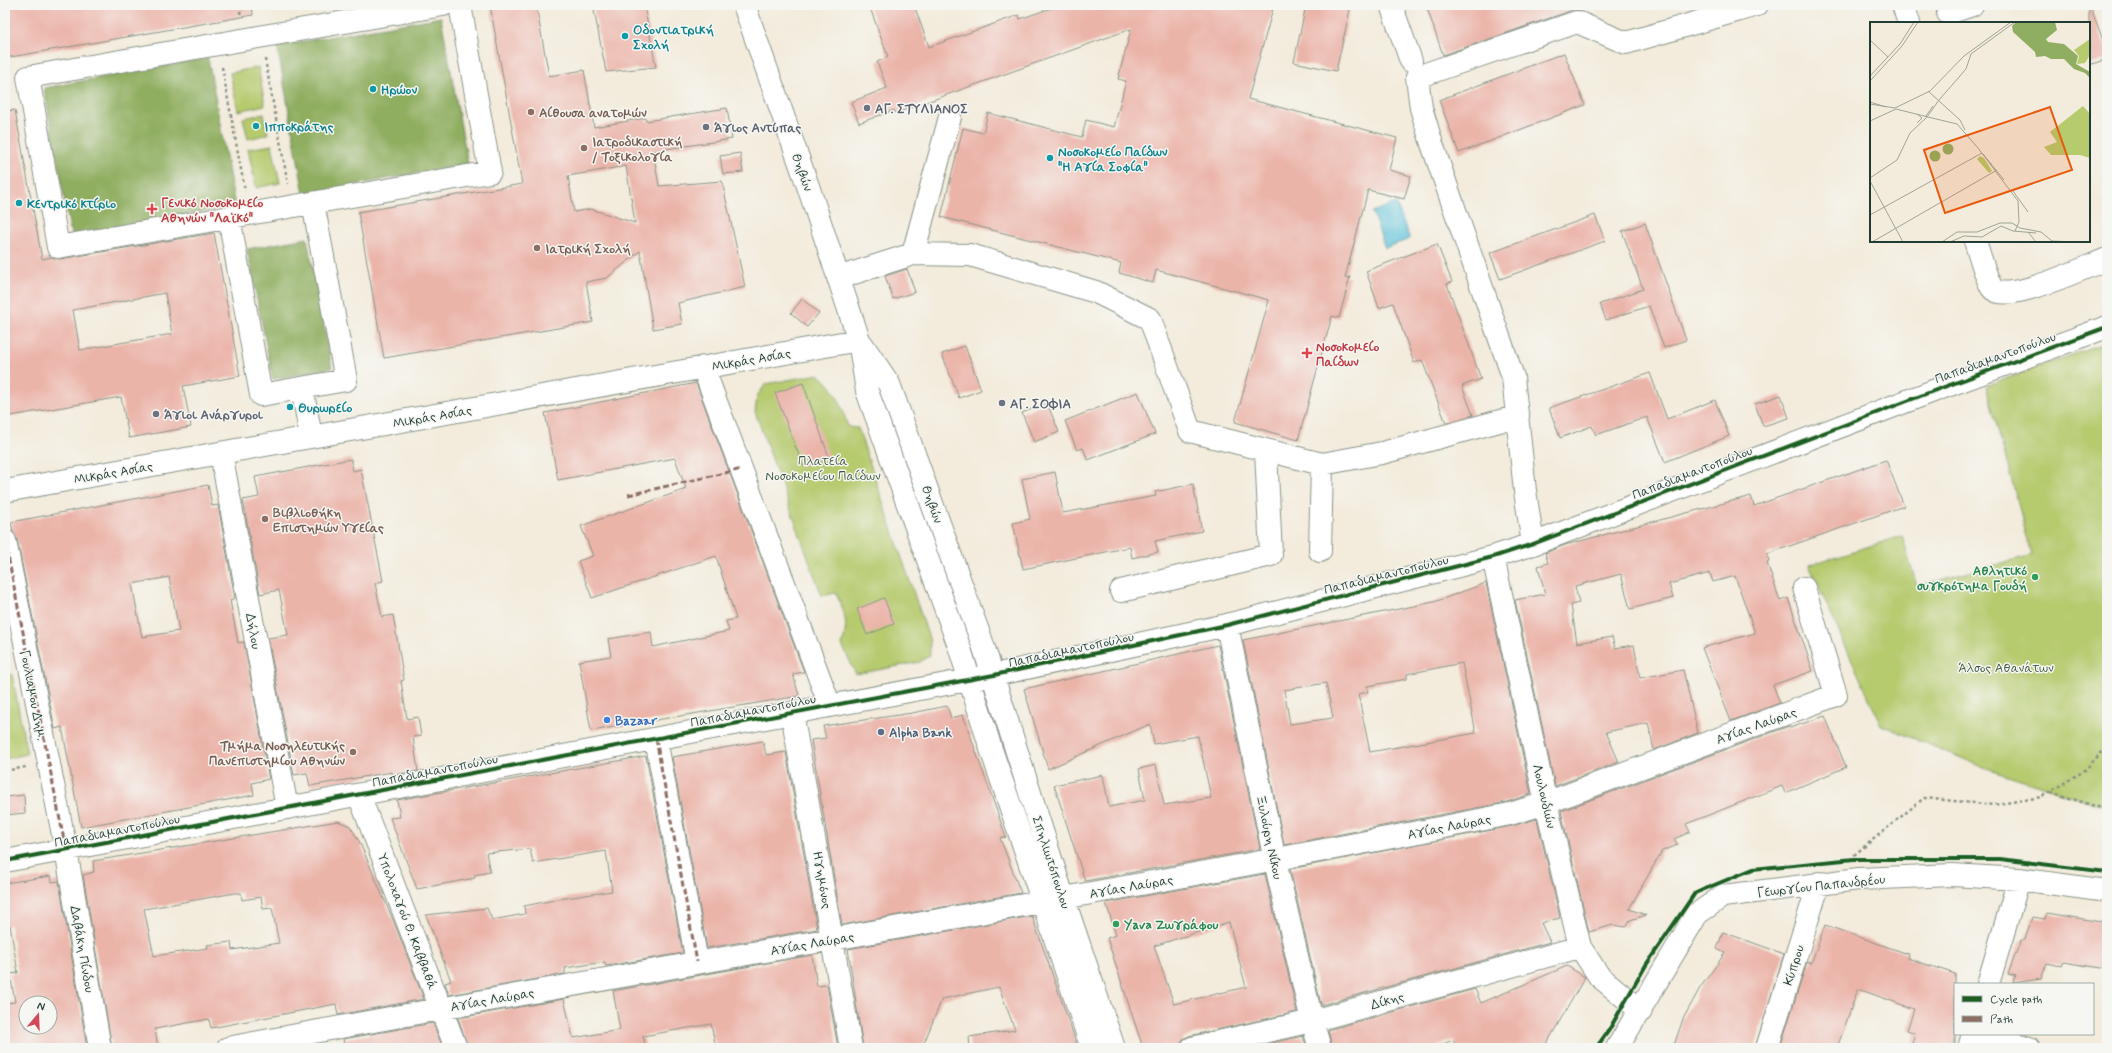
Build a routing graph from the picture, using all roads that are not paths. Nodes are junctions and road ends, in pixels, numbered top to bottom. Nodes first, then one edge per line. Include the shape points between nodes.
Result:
1 (443, 5) edge
2 (460, 5) edge
3 (744, 5) edge
4 (1391, 5) edge
5 (1757, 5) edge
6 (1903, 5) edge
7 (1972, 5) edge
8 (1948, 13) dead end
9 (1909, 22) edge
10 (1414, 69) junction
11 (950, 117) dead end
12 (302, 205) junction
13 (239, 216) junction
14 (1975, 242) edge
15 (913, 254) junction
16 (2107, 259) edge
17 (838, 278) junction
18 (2107, 327) edge
19 (859, 340) junction
20 (703, 367) junction
21 (302, 388) junction
22 (1518, 416) junction
23 (311, 437) junction
24 (1266, 451) junction
25 (221, 453) junction
26 (1322, 464) junction
27 (5, 491) edge
28 (5, 541) edge
29 (1533, 544) junction
30 (1320, 552) dead end
31 (1493, 557) junction
32 (1804, 588) dead end
33 (1122, 591) dead end
34 (1227, 626) junction
35 (994, 675) junction
36 (970, 680) junction
37 (830, 706) junction
38 (792, 713) junction
39 (656, 739) junction
40 (358, 795) junction
41 (1546, 803) junction
42 (287, 808) junction
43 (66, 850) junction
44 (5, 861) edge
45 (1275, 861) junction
46 (2019, 879) junction
47 (1819, 883) junction
48 (2107, 891) edge
49 (1053, 899) junction
50 (834, 940) junction
51 (1580, 947) junction
52 (696, 962) junction
53 (1988, 983) edge
54 (441, 1008) junction
55 (1641, 1011) junction
56 (1312, 1021) junction
57 (1973, 1035) edge
58 (1987, 1035) edge
59 (100, 1048) edge
60 (228, 1048) edge
61 (456, 1048) edge
62 (851, 1048) edge
63 (1092, 1048) edge
64 (1114, 1048) edge
65 (1192, 1048) edge
66 (1320, 1048) edge
67 (1617, 1048) edge
68 (1767, 1048) edge
69 (1969, 1048) edge
70 (2029, 1048) edge

1 - 13 street via 28,77 58,247
2 - 12 street via 490,172
3 - 17 street, Θηβών
4 - 10 street
5 - 10 street via 1626,43 1577,22
6 - 9 street
7 - 8 street
10 - 22 street via 1421,108 1432,144 1513,377
11 - 15 street
12 - 13 street
12 - 21 street via 346,380
13 - 21 street via 261,395
14 - 16 street via 1992,288 1999,293 2028,289
15 - 17 street
15 - 24 street via 970,255 1096,292 1150,319 1190,431
17 - 19 street, Θηβών
18 - 29 street, Παπαδιαμαντοπούλου
19 - 20 street, Μικράς Ασίας
19 - 35 street, Θηβών via 889,384
19 - 36 street, Θηβών via 867,391
20 - 23 street, Μικράς Ασίας
20 - 37 street
21 - 23 street
22 - 26 street via 1382,453
22 - 29 street
23 - 25 street, Μικράς Ασίας
24 - 26 street
24 - 33 street via 1271,555
25 - 27 street, Μικράς Ασίας
25 - 42 street, Δήλου
26 - 30 street
28 - 43 street, Γουλιαμου Δημ.
29 - 31 street, Παπαδιαμαντοπούλου
31 - 34 street, Παπαδιαμαντοπούλου
31 - 41 street, Λουλουδιών
32 - 41 street, Αγίας Λαύρας via 1836,695
34 - 35 street, Παπαδιαμαντοπούλου
34 - 45 street, Ξυλούρη Νίκου
35 - 36 street, Παπαδιαμαντοπούλου
35 - 49 street, Σπηλιωτόπουλου
36 - 37 street, Παπαδιαμαντοπούλου
36 - 49 street, Σπηλιωτόπουλου via 991,749
37 - 38 street, Παπαδιαμαντοπούλου
38 - 39 street, Παπαδιαμαντοπούλου
38 - 50 street, Ηγημόνος
39 - 40 street, Παπαδιαμαντοπούλου
39 - 52 street
40 - 42 street, Παπαδιαμαντοπούλου
40 - 54 street, Υπολοχαγού Θ. Καββαθά
41 - 45 street, Αγίας Λαύρας via 1510,814
41 - 51 street, Λουλουδιών
42 - 43 street, Παπαδιαμαντοπούλου
43 - 44 street, Παπαδιαμαντοπούλου
43 - 59 street, Δαβάκη Πίνδου
45 - 49 street, Αγίας Λαύρας
45 - 56 street, Ξυλούρη Νίκου
46 - 47 street, Γεωργίου Παπανδρέου via 1952,875
46 - 48 street, Γεωργίου Παπανδρέου
46 - 53 street
47 - 55 street, Γεωργίου Παπανδρέου via 1723,896 1697,914
47 - 68 street, Κύπρου
49 - 50 street, Αγίας Λαύρας
49 - 63 street, Σπηλιωτόπουλου
49 - 64 street, Σπηλιωτόπουλου
50 - 52 street, Αγίας Λαύρας
50 - 62 street, Ηγημόνος
51 - 55 street, Λουλουδιών via 1599,976
51 - 56 street, Δίκης
52 - 54 street, Αγίας Λαύρας
54 - 60 street, Αγίας Λαύρας
54 - 61 street, Υπολοχαγού Θ. Καββαθά
55 - 67 street, Γεωργίου Παπανδρέου
56 - 65 street, Δίκης
56 - 66 street, Ξυλούρη Νίκου
57 - 69 street
58 - 70 street

